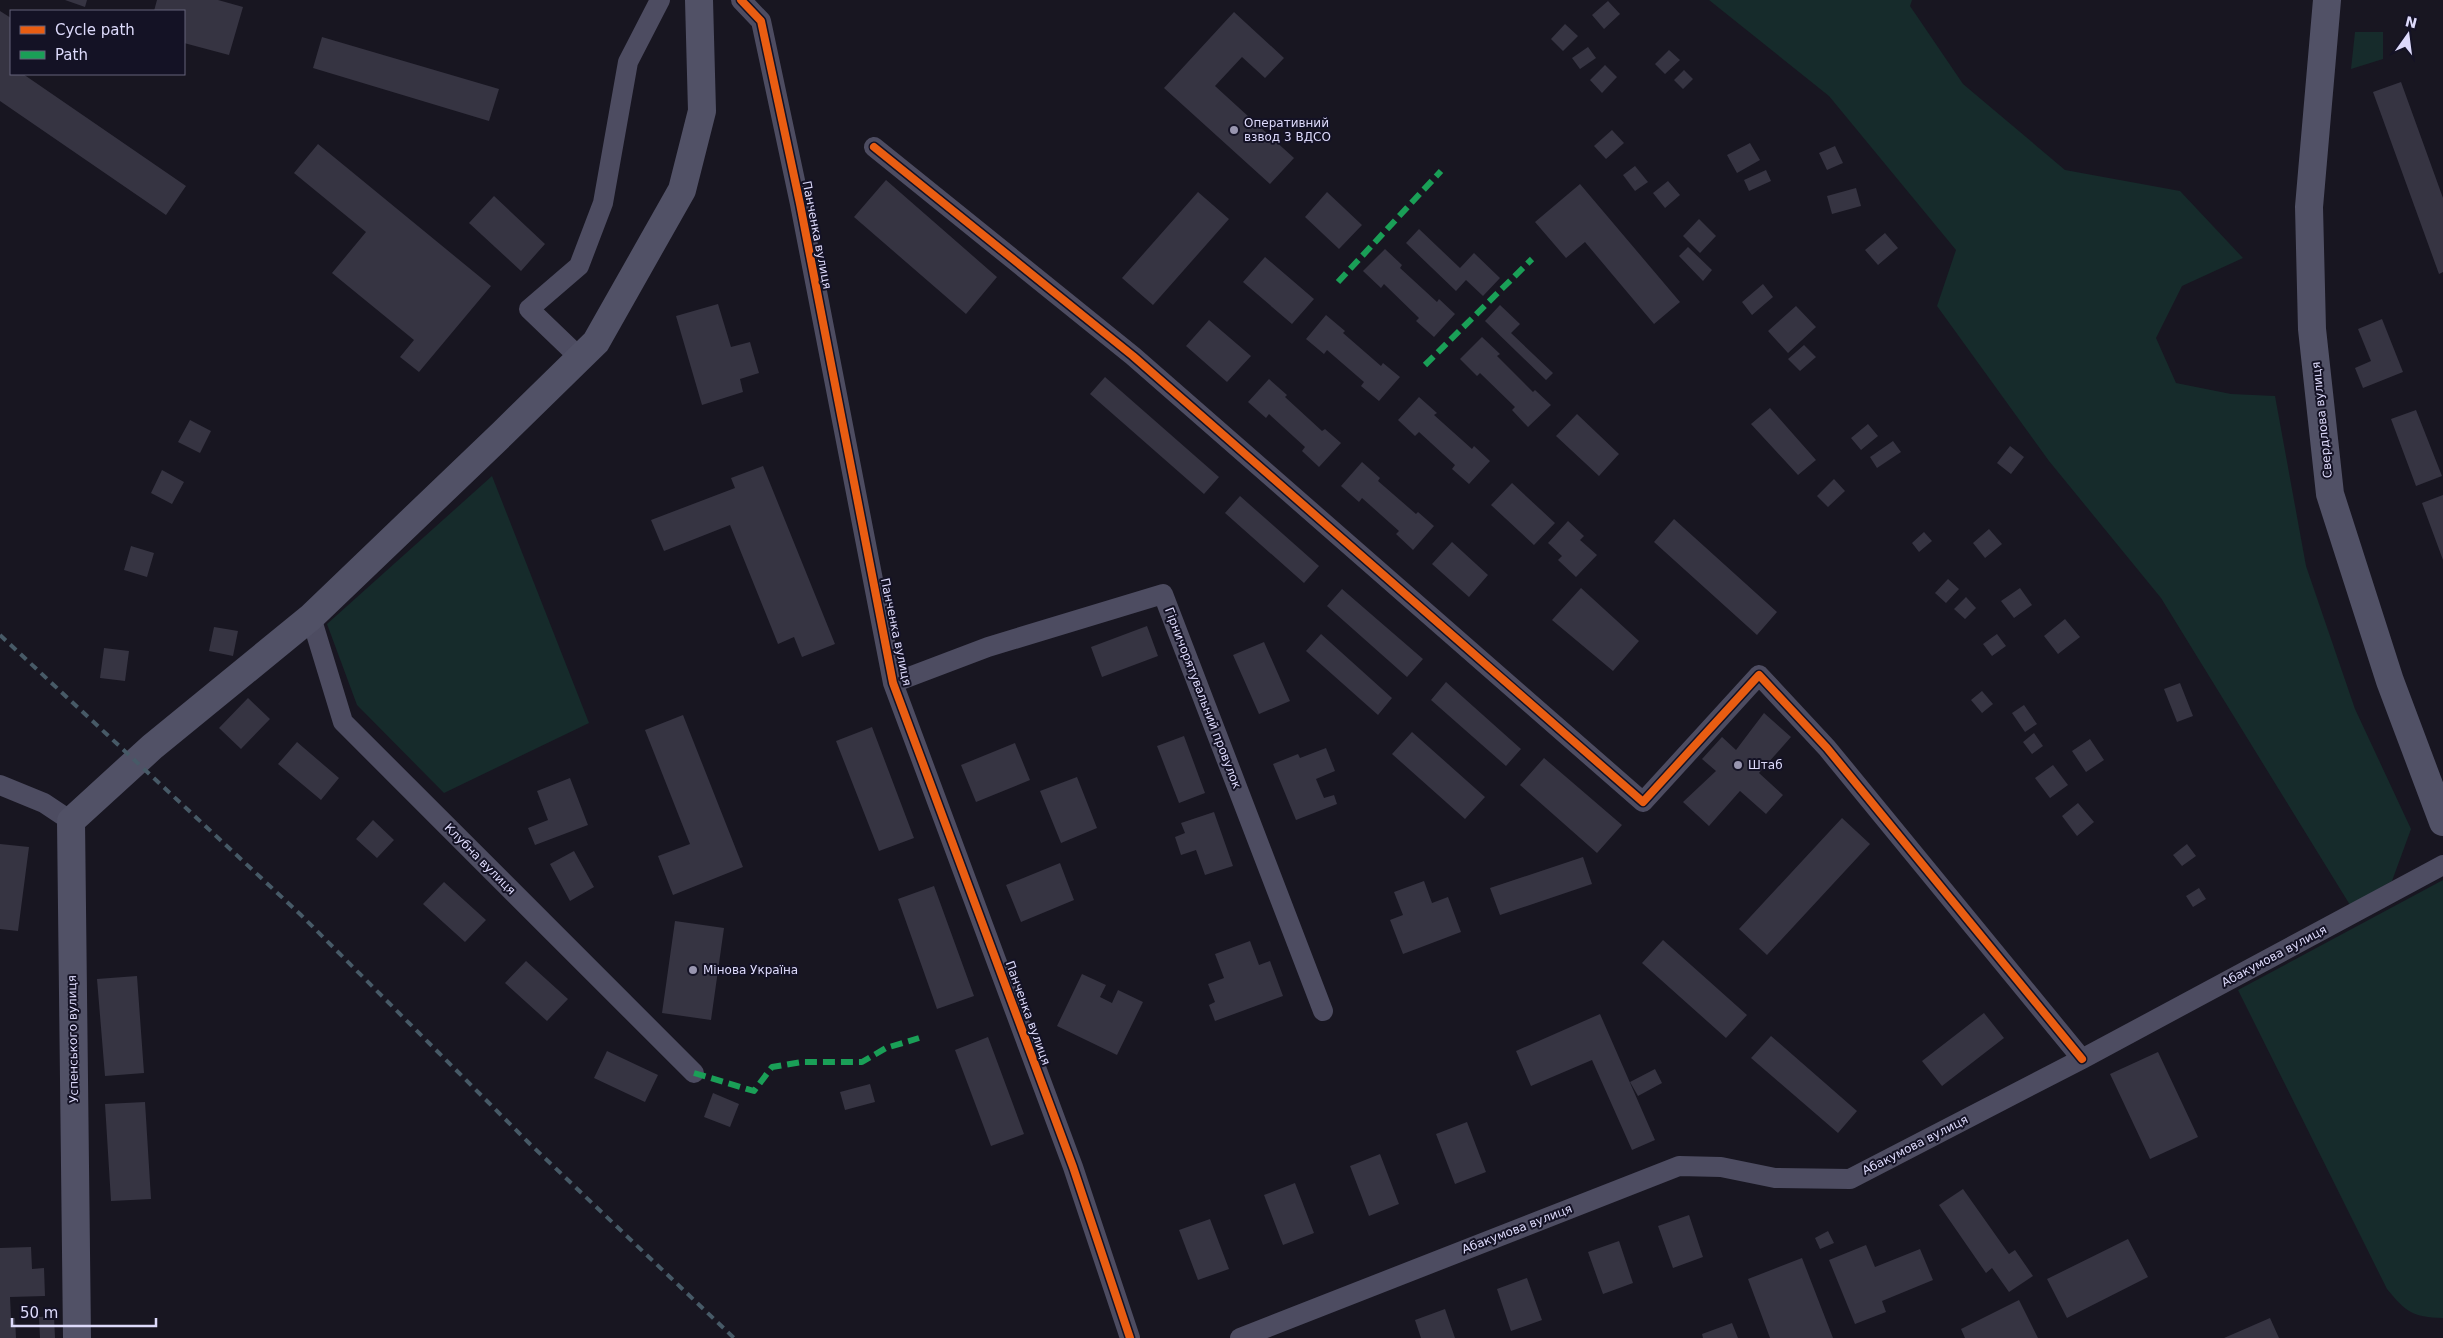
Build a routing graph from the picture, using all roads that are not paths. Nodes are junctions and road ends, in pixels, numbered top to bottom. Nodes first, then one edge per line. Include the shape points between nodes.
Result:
1 (660, 0) edge
2 (741, 0) edge
3 (2327, 0) edge
4 (700, 13) edge
5 (874, 147) dead end
6 (579, 357) junction
7 (311, 616) junction
8 (893, 683) junction
9 (0, 785) edge
10 (71, 821) junction
11 (2443, 822) edge
12 (2443, 865) edge
13 (1323, 1011) dead end
14 (2082, 1059) junction
15 (694, 1073) dead end
16 (77, 1338) edge
17 (1130, 1338) edge
18 (1240, 1338) edge

1 - 6 street via 628,62 603,203 579,266 529,309
2 - 8 street, Панченка вулиця via 761,21
3 - 11 street, Свердлова вулиця via 2309,206 2312,329 2330,494 2390,681
4 - 6 street via 702,112 682,190 596,342
5 - 14 street via 1133,356 1643,802 1759,675 1827,748
6 - 7 street via 503,434
7 - 10 street via 152,747
7 - 15 street, Клубна вулиця via 343,722
8 - 13 street, Гірничорятувальний провулок via 988,647 1163,594
8 - 17 street, Панченка вулиця via 1073,1167
9 - 10 street via 44,803
10 - 16 street, Успенського вулиця
12 - 14 street, Абакумова вулиця
14 - 18 street, Абакумова вулиця via 1850,1178 1775,1178 1721,1167 1679,1166

